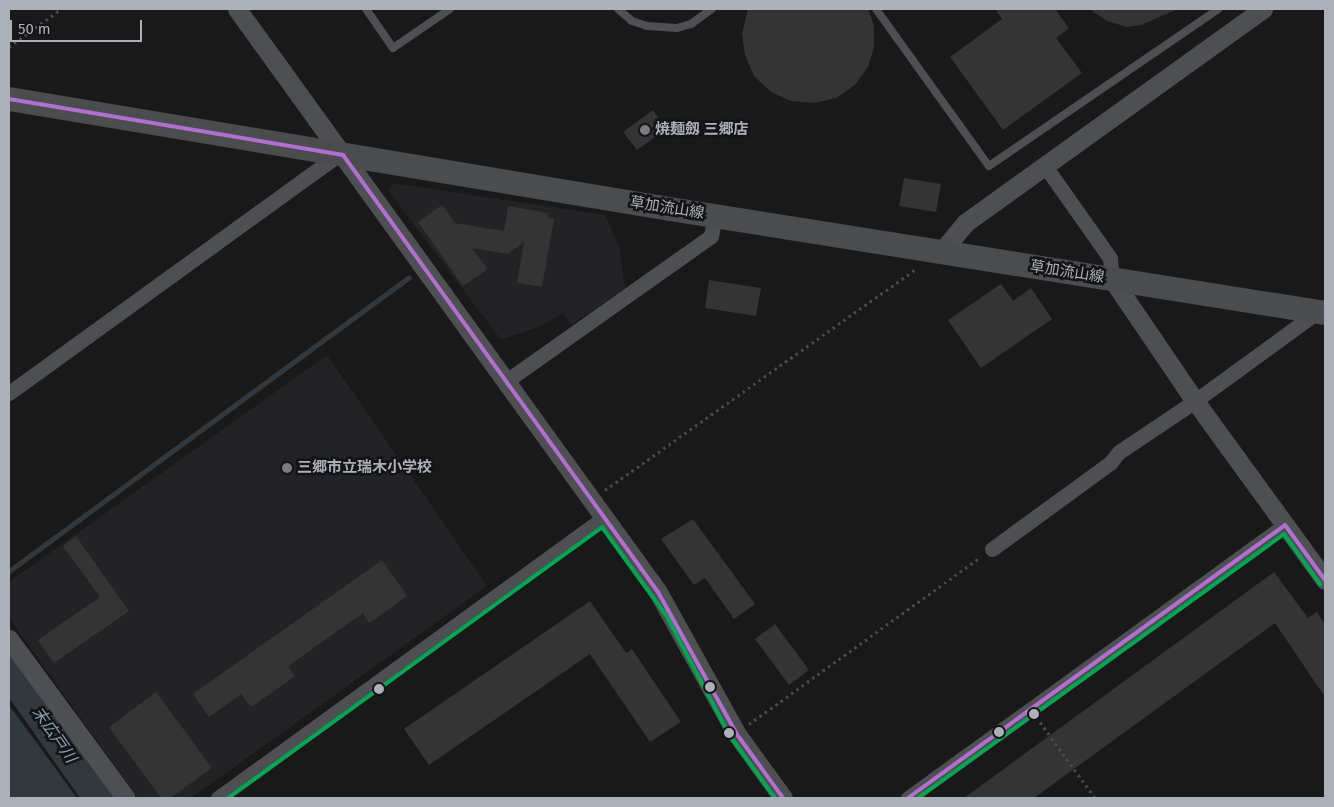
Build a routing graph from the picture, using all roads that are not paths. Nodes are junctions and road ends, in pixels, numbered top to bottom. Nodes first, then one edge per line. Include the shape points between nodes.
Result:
1 (237, 9) edge
2 (366, 9) edge
3 (450, 9) edge
4 (618, 9) edge
5 (712, 9) edge
6 (876, 9) edge
7 (1218, 9) edge
8 (1262, 9) edge
9 (9, 100) edge
10 (341, 155) junction
11 (1045, 166) junction
12 (715, 216) junction
13 (941, 252) junction
14 (1112, 279) junction
15 (1323, 311) edge
16 (505, 382) junction
17 (9, 392) edge
18 (1195, 401) junction
19 (603, 518) junction
20 (1286, 525) junction
21 (992, 548) road end
22 (1325, 580) edge
23 (9, 639) edge
24 (126, 798) edge
25 (218, 798) edge
26 (783, 798) edge
27 (908, 798) edge

1 - 10 street
2 - 3 lane via 394,48
4 - 5 lane via 632,21 647,26 677,28 691,24
6 - 7 lane via 989,166
8 - 11 street
9 - 10 main road, 草加流山線
10 - 12 main road, 草加流山線
10 - 16 street
10 - 17 street
11 - 13 street via 965,223
11 - 14 street via 1110,258
12 - 13 main road, 草加流山線
12 - 16 street via 711,236
13 - 14 main road, 草加流山線
14 - 15 main road, 草加流山線
14 - 18 street
15 - 18 street
16 - 19 street
18 - 20 street
18 - 21 street via 1119,452 1110,463
19 - 25 street
19 - 26 street via 671,612 736,734
20 - 22 street
20 - 27 street
23 - 24 street

